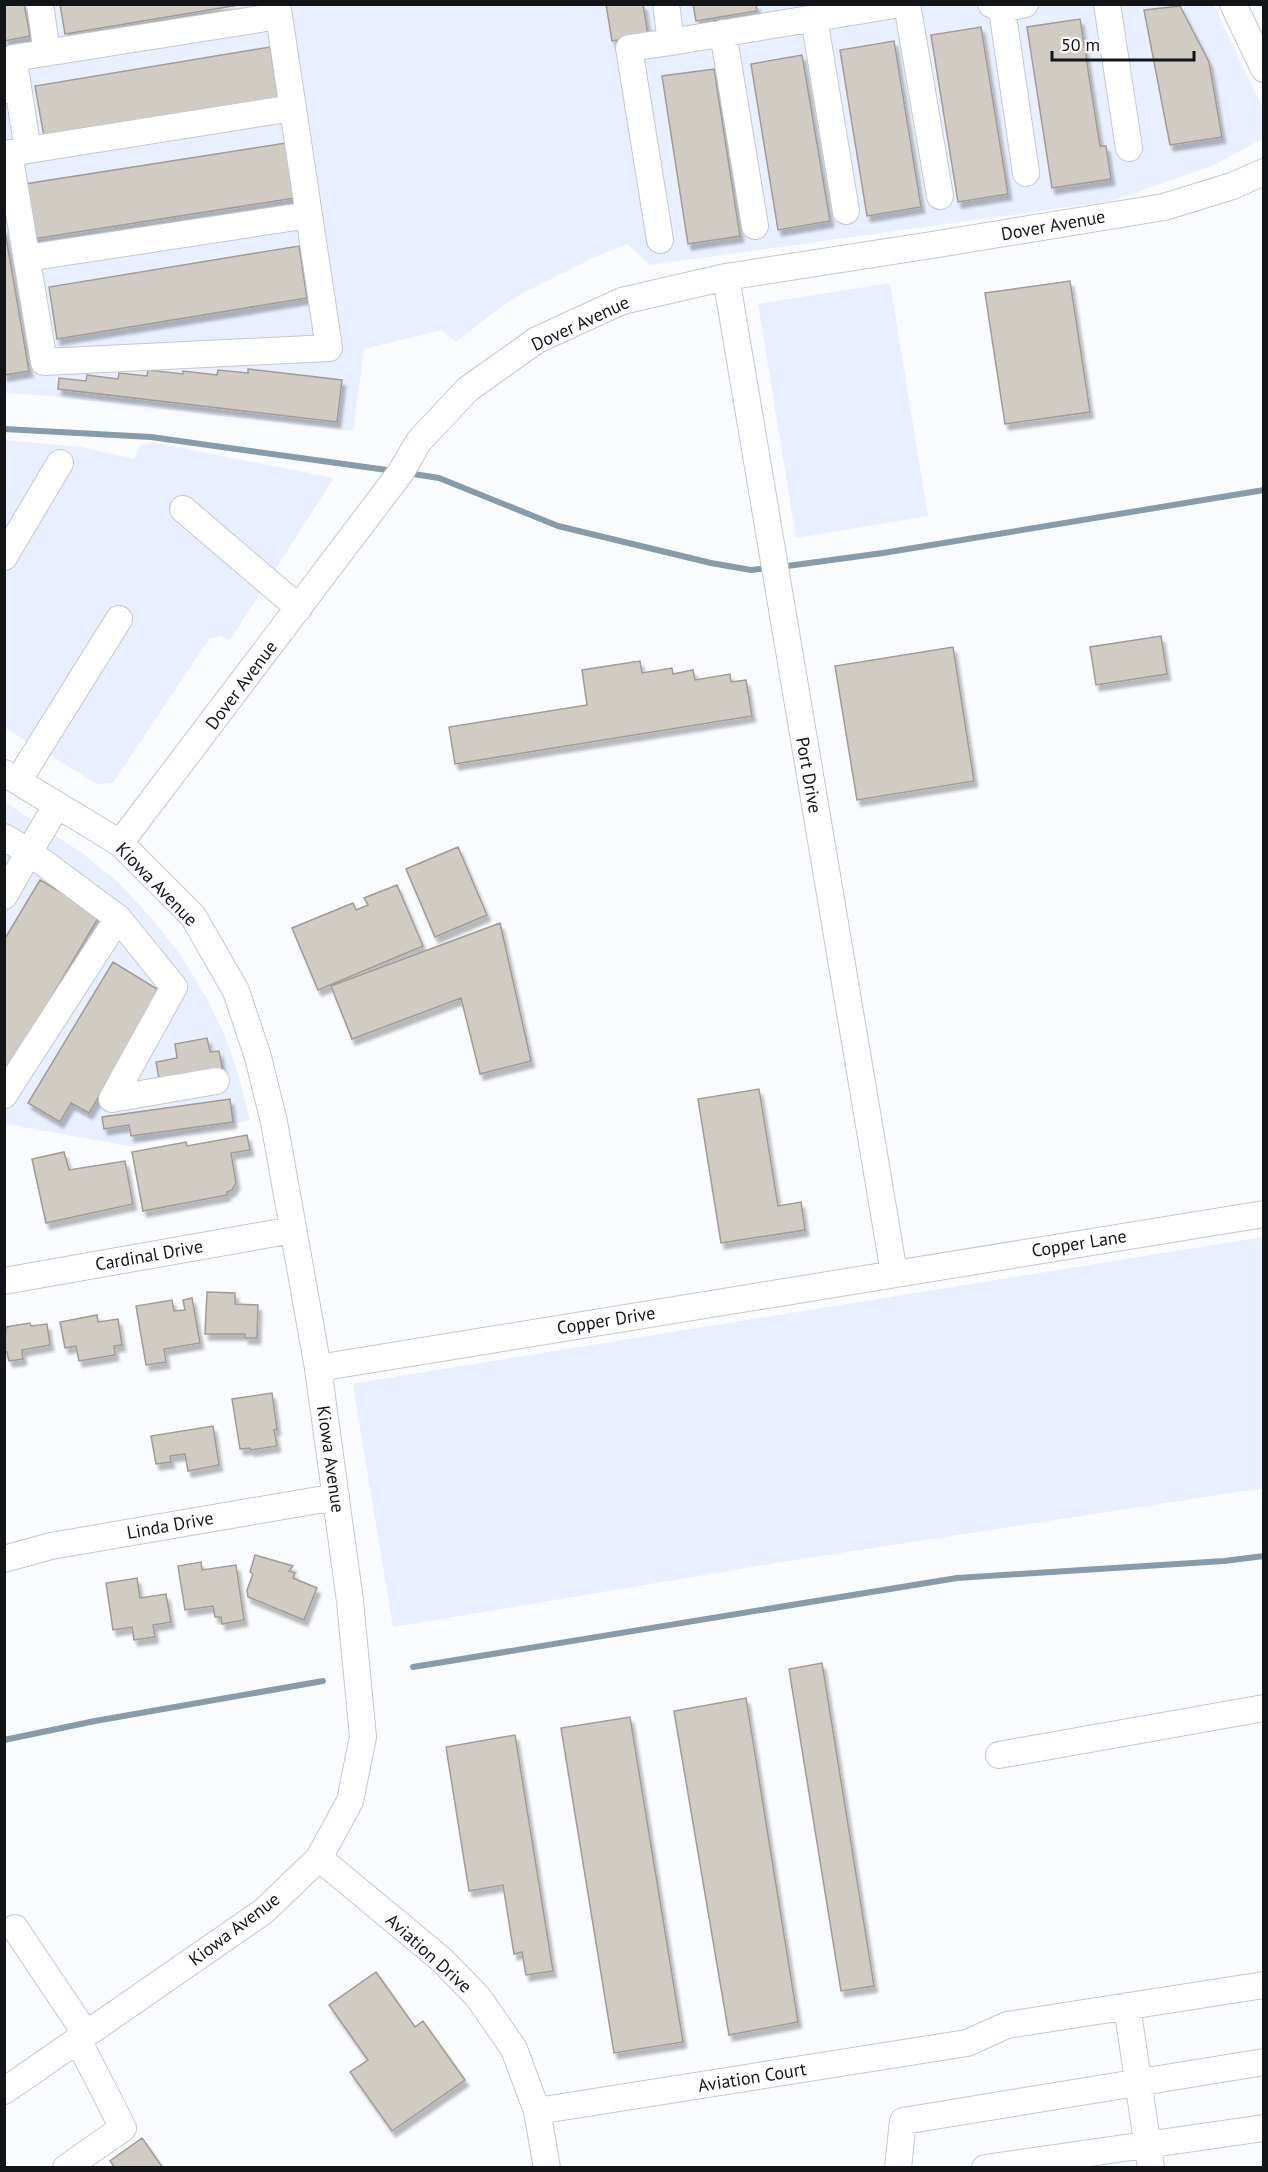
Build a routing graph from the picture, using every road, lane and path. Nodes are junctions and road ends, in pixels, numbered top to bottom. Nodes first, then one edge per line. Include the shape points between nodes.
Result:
1 (40, 4) edge
2 (666, 4) edge
3 (900, 4) edge
4 (907, 4) edge
5 (1107, 4) edge
6 (1233, 4) edge
7 (1006, 6) edge
8 (871, 7) edge
9 (278, 10) edge
10 (776, 14) edge
11 (814, 18) junction
12 (723, 33) junction
13 (671, 42) junction
14 (47, 53) junction
15 (1263, 69) edge
16 (11, 88) edge
17 (293, 108) junction
18 (1129, 148) dead end
19 (28, 150) junction
20 (1263, 172) edge
21 (1026, 173) dead end
22 (939, 196) dead end
23 (846, 211) dead end
24 (309, 215) junction
25 (755, 226) dead end
26 (660, 240) dead end
27 (27, 258) junction
28 (726, 277) junction
29 (60, 463) dead end
30 (183, 509) dead end
31 (4, 556) edge
32 (299, 608) junction
33 (119, 619) dead end
34 (11, 777) edge
35 (57, 805) junction
36 (4, 837) edge
37 (120, 843) junction
38 (29, 852) junction
39 (4, 896) edge
40 (118, 918) junction
41 (216, 1081) dead end
42 (4, 1095) edge
43 (1263, 1214) edge
44 (293, 1230) junction
45 (894, 1273) junction
46 (4, 1281) edge
47 (318, 1368) junction
48 (336, 1497) junction
49 (4, 1559) edge
50 (1263, 1708) edge
51 (999, 1755) dead end
52 (319, 1858) junction
53 (15, 1928) dead end
54 (1263, 1985) edge
55 (1127, 2006) junction
56 (82, 2037) junction
57 (1263, 2062) edge
58 (1138, 2083) junction
59 (4, 2091) edge
60 (537, 2111) junction
61 (1263, 2128) edge
62 (1149, 2156) edge
63 (66, 2168) edge
64 (546, 2168) edge
65 (898, 2168) edge
66 (985, 2168) edge

1 - 14 street
2 - 13 street
3 - 8 street
4 - 22 street
5 - 18 street
6 - 15 street
7 - 21 street
8 - 11 street
9 - 14 street
9 - 17 street
10 - 11 street
10 - 12 street
11 - 23 street
12 - 13 street
12 - 25 street
13 - 26 street via 629,48
14 - 16 street via 14,58
16 - 19 street
17 - 19 street
17 - 24 street
19 - 27 street via 9,153
20 - 28 street, Dover Avenue via 1164,207
24 - 27 street
24 - 27 street via 329,348 44,362
28 - 32 street, Dover Avenue via 622,301 537,340 468,389 419,441 402,472
28 - 45 street, Port Drive
29 - 31 street
30 - 32 street
32 - 37 street, Dover Avenue
33 - 34 street
34 - 35 street, Kiowa Avenue
35 - 37 street, Kiowa Avenue
35 - 38 street
36 - 38 street
37 - 44 street, Kiowa Avenue via 193,916 236,991 274,1122
38 - 39 street
38 - 40 street
40 - 41 street via 174,987 112,1100
40 - 42 street
43 - 45 street, Copper Lane
44 - 46 street, Cardinal Drive
44 - 47 street, Kiowa Avenue
45 - 47 street, Copper Drive
47 - 48 street, Kiowa Avenue
48 - 49 street, Linda Drive via 51,1546
48 - 52 street, Kiowa Avenue via 363,1737 350,1801
50 - 51 street
52 - 56 street, Kiowa Avenue via 264,1911
52 - 60 street, Aviation Drive via 442,1960 478,1997 514,2049
53 - 56 street
54 - 55 street, Aviation Court
55 - 58 street
55 - 60 street, Aviation Court via 1007,2025 967,2043
56 - 59 street, Kiowa Avenue
56 - 63 street via 123,2128
57 - 58 street
58 - 62 street
58 - 65 street via 903,2121
60 - 64 street, Aviation Drive
61 - 62 street
62 - 66 street

